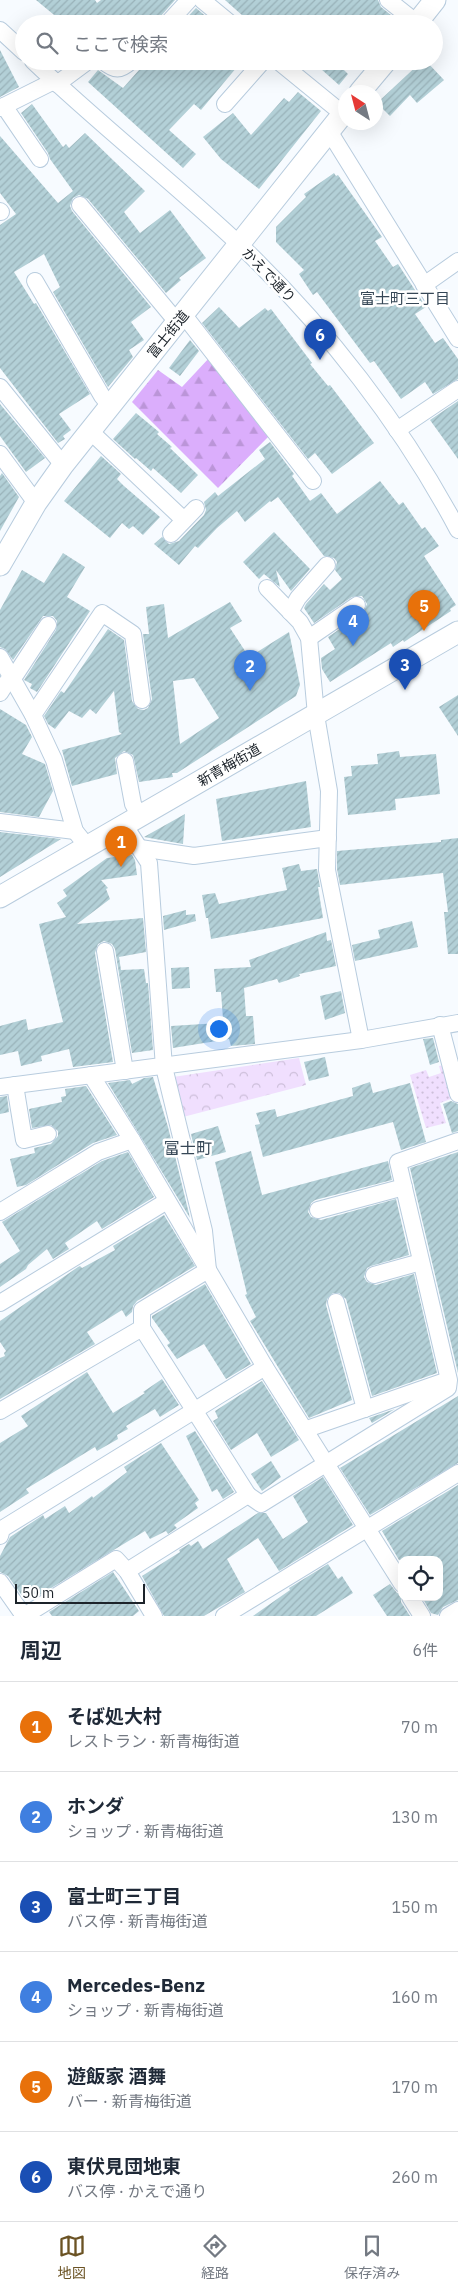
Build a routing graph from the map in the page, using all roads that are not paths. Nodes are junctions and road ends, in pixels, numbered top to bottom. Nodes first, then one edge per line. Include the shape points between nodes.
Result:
1 (189, 0) edge
2 (202, 0) edge
3 (388, 0) edge
4 (435, 0) edge
5 (175, 15) edge
6 (221, 15) edge
7 (406, 15) edge
8 (423, 15) edge
9 (0, 30) edge
10 (15, 44) edge
11 (43, 70) edge
12 (74, 70) edge
13 (255, 70) edge
14 (290, 70) edge
15 (378, 70) edge
16 (56, 82) junction
17 (366, 85) edge
18 (225, 104) dead end
19 (2, 107) edge
20 (338, 107) edge
21 (338, 120) edge
22 (329, 132) junction
23 (40, 159) dead end
24 (80, 205) dead end
25 (240, 245) junction
26 (458, 261) edge
27 (35, 281) dead end
28 (424, 285) junction
29 (180, 318) junction
30 (458, 340) edge
31 (0, 386) edge
32 (458, 389) edge
33 (110, 406) junction
34 (397, 430) junction
35 (90, 432) junction
36 (0, 454) edge
37 (63, 465) junction
38 (313, 481) dead end
39 (36, 503) junction
40 (196, 508) dead end
41 (184, 520) junction
42 (458, 530) edge
43 (171, 534) dead end
44 (0, 565) edge
45 (327, 565) dead end
46 (267, 588) dead end
47 (357, 605) dead end
48 (290, 612) junction
49 (48, 625) dead end
50 (458, 632) edge
51 (309, 638) junction
52 (0, 657) edge
53 (12, 679) junction
54 (0, 693) edge
55 (142, 700) dead end
56 (33, 715) junction
57 (316, 715) junction
58 (125, 762) dead end
59 (132, 821) junction
60 (0, 822) edge
61 (328, 838) junction
62 (81, 839) junction
63 (140, 848) junction
64 (0, 897) edge
65 (105, 951) dead end
66 (458, 1023) edge
67 (440, 1025) junction
68 (361, 1040) junction
69 (164, 1067) junction
70 (125, 1071) junction
71 (92, 1075) junction
72 (8, 1086) edge
73 (458, 1094) edge
74 (48, 1134) dead end
75 (132, 1140) junction
76 (458, 1141) edge
77 (404, 1187) junction
78 (167, 1201) junction
79 (318, 1210) dead end
80 (0, 1212) edge
81 (421, 1262) junction
82 (208, 1270) junction
83 (374, 1274) dead end
84 (336, 1302) dead end
85 (0, 1304) edge
86 (142, 1328) junction
87 (265, 1367) junction
88 (453, 1379) edge
89 (365, 1409) junction
90 (0, 1411) edge
91 (194, 1412) junction
92 (304, 1430) junction
93 (325, 1464) junction
94 (458, 1473) edge
95 (248, 1495) junction
96 (366, 1529) junction
97 (1, 1530) edge
98 (127, 1571) junction
99 (398, 1578) edge
100 (0, 1582) edge
101 (413, 1601) edge
102 (458, 1610) edge
103 (154, 1616) edge
104 (224, 1616) edge
105 (422, 1616) edge
106 (448, 1616) edge

1 - 5 street
2 - 6 street
3 - 7 street
4 - 8 main road
9 - 10 street
11 - 16 street, かえで通り
12 - 16 street
13 - 18 street
14 - 20 street
15 - 17 main road
16 - 19 street
16 - 25 street, かえで通り
19 - 23 street
21 - 22 main road, 富士街道
22 - 25 main road, 富士街道
22 - 28 street
24 - 29 street
25 - 29 main road, 富士街道
25 - 34 street, かえで通り via 321,332
26 - 28 street
27 - 33 street
28 - 30 street
29 - 33 main road, 富士街道
29 - 38 street
31 - 37 street
32 - 34 street
33 - 35 main road, 富士街道
34 - 42 street, かえで通り via 439,494
35 - 37 main road, 富士街道
35 - 41 street
36 - 39 street
37 - 39 main road, 富士街道
39 - 44 main road, 富士街道
40 - 41 street
41 - 43 street
45 - 48 street
46 - 48 street
47 - 51 street
48 - 51 street
49 - 53 street
50 - 57 main road, 新青梅街道
51 - 57 street
52 - 53 street
53 - 54 street
53 - 56 street
55 - 56 street via 133,634 102,613
56 - 62 street via 54,760
57 - 59 main road, 新青梅街道
57 - 61 street via 329,791
58 - 59 street via 133,804
59 - 62 main road, 新青梅街道
59 - 63 street
60 - 62 street
61 - 63 street via 194,856
61 - 68 street via 327,870
62 - 64 main road, 新青梅街道
63 - 69 street via 149,863
65 - 70 street
66 - 67 street
67 - 68 street
67 - 73 street
68 - 69 street
69 - 70 street
69 - 82 street via 204,1230
70 - 71 street
71 - 72 street
71 - 75 street
72 - 74 street via 24,1140
75 - 78 street
75 - 80 street via 98,1152
76 - 77 street via 398,1162
77 - 79 street
77 - 81 street
78 - 82 street
78 - 85 street
81 - 83 street
81 - 88 street
82 - 86 street via 142,1310
82 - 87 street
84 - 89 street
86 - 90 street
86 - 91 street
87 - 91 street
87 - 92 street
88 - 89 street
88 - 93 street via 448,1388
89 - 92 street
91 - 95 street
91 - 97 street
92 - 93 street
93 - 95 street via 261,1504
93 - 96 street
94 - 96 street
95 - 98 street
96 - 99 street
96 - 104 street
98 - 100 street via 116,1559 24,1616
98 - 103 street
101 - 105 street
102 - 106 street

